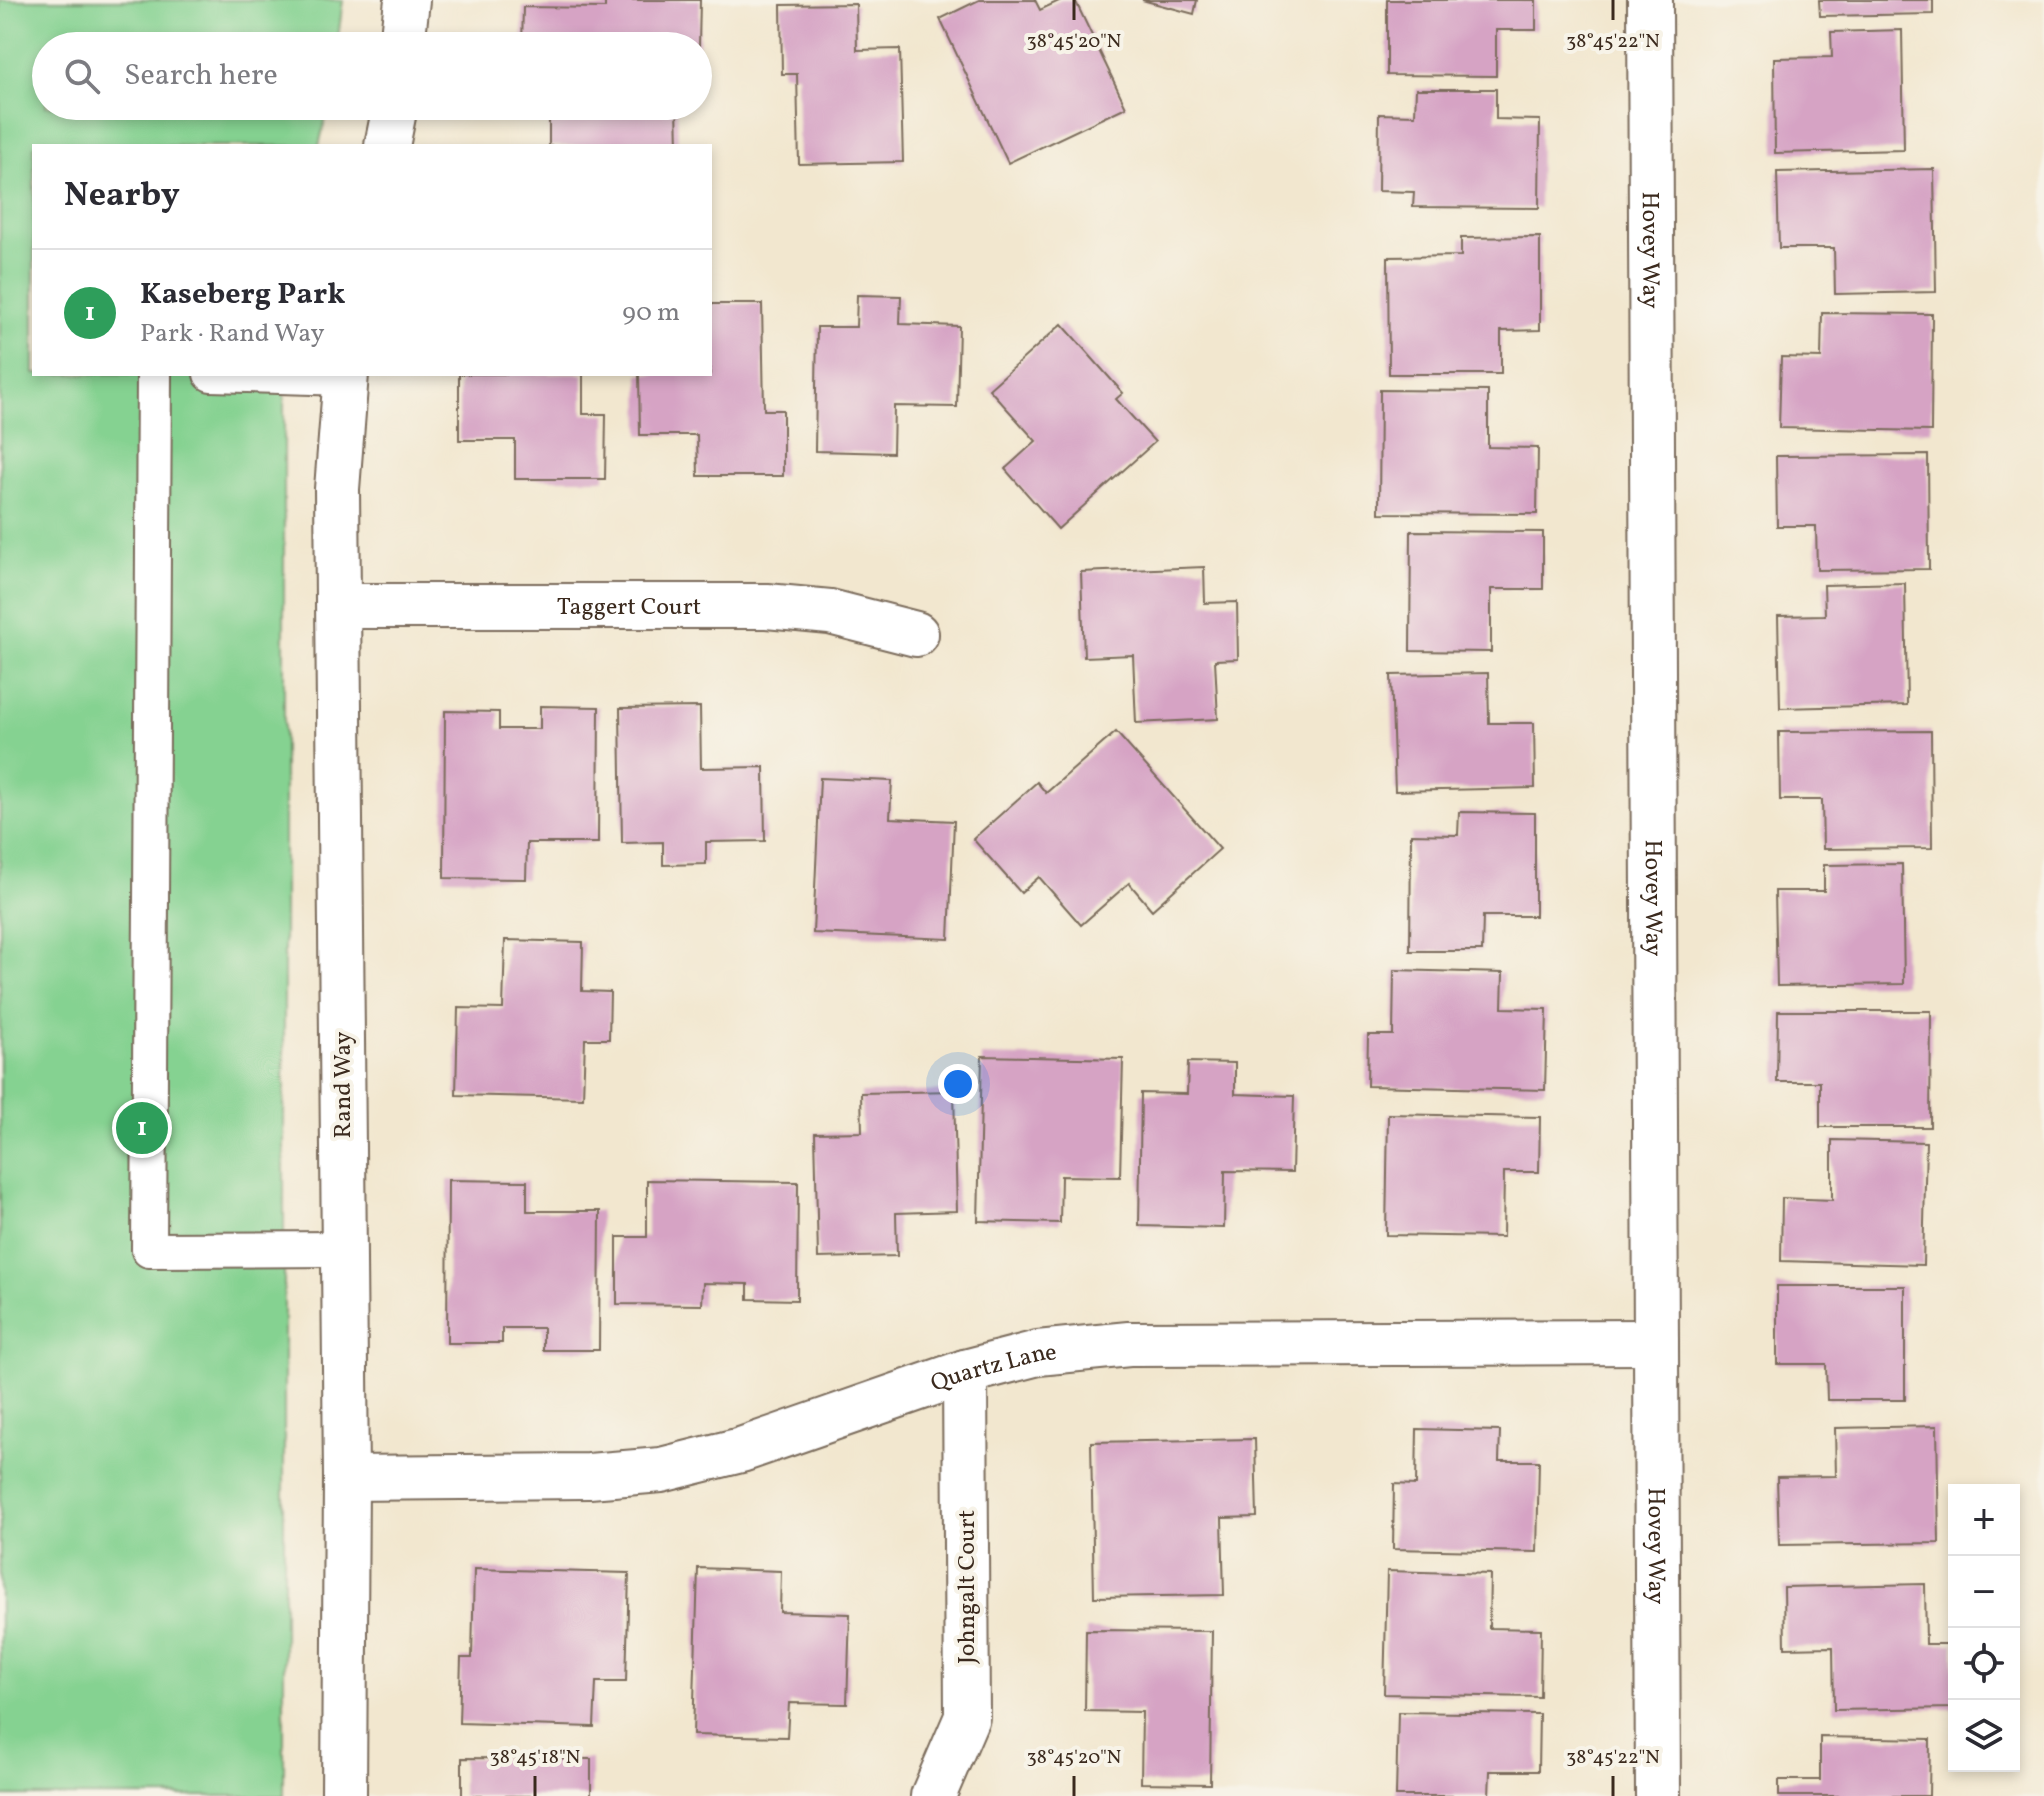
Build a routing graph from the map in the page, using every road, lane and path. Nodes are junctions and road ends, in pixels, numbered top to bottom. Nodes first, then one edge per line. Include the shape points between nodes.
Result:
1 (407, 0) edge
2 (1650, 0) edge
3 (404, 32) edge
4 (392, 120) edge
5 (387, 144) edge
6 (154, 376) edge
7 (346, 376) edge
8 (339, 606) junction
9 (916, 634) dead end
10 (344, 1249) junction
11 (1656, 1342) junction
12 (965, 1372) junction
13 (346, 1478) junction
14 (344, 1796) edge
15 (933, 1796) edge
16 (1658, 1796) edge

1 - 3 street
2 - 11 street, Hovey Way
4 - 5 street
6 - 10 lane via 149,1250
7 - 8 street, Rand Way via 337,489
8 - 9 street, Taggert Court via 767,606 830,612
8 - 10 street, Rand Way
10 - 13 street, Rand Way
11 - 12 street, Quartz Lane via 1129,1344 1038,1353
11 - 16 street, Hovey Way
12 - 13 street, Quartz Lane via 828,1422 661,1470 589,1476
12 - 15 street, Johngalt Court via 967,1717
13 - 14 street, Rand Way

